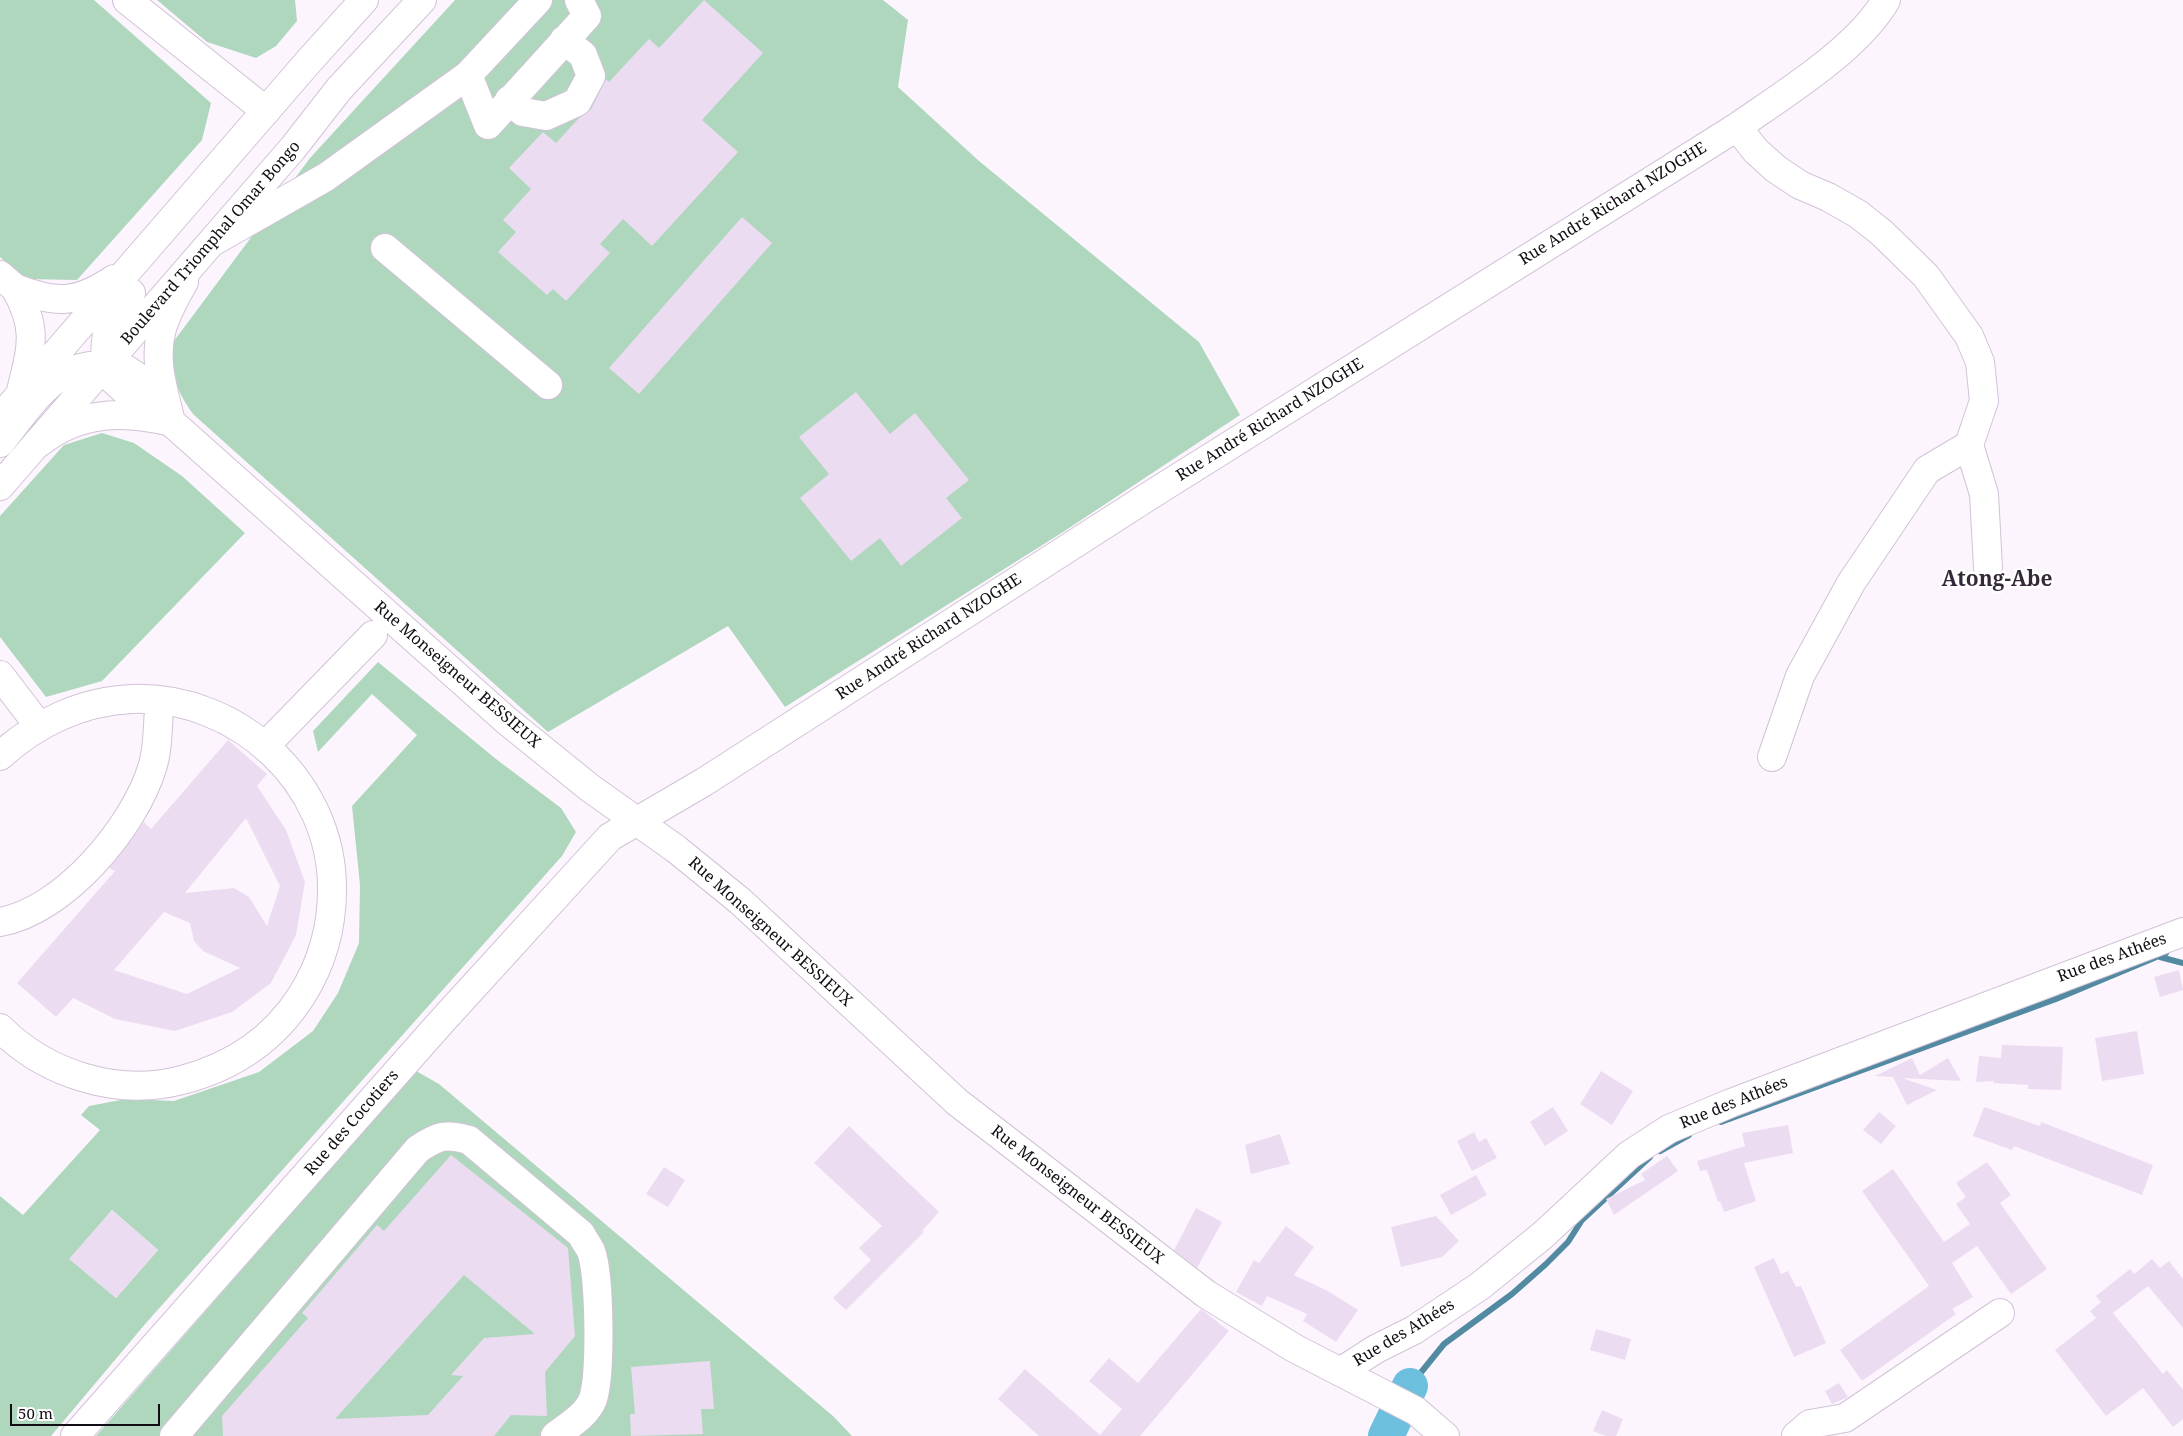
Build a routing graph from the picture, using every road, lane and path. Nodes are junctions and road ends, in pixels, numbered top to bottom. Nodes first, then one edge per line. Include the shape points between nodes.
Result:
1 (127, 0) edge
2 (422, 0) edge
3 (538, 0) edge
4 (579, 0) edge
5 (1886, 0) edge
6 (353, 4) edge
7 (564, 40) junction
8 (309, 61) junction
9 (468, 75) junction
10 (339, 90) junction
11 (509, 100) junction
12 (266, 111) junction
13 (1737, 127) junction
14 (244, 137) junction
15 (211, 243) junction
16 (385, 248) dead end
17 (131, 267) junction
18 (191, 267) junction
19 (7, 281) edge
20 (106, 364) junction
21 (548, 385) dead end
22 (19, 397) junction
23 (0, 418) edge
24 (170, 420) junction
25 (0, 443) edge
26 (1969, 445) junction
27 (33, 448) junction
28 (0, 486) edge
29 (1988, 568) dead end
30 (372, 635) dead end
31 (0, 675) edge
32 (160, 700) junction
33 (39, 726) junction
34 (265, 746) junction
35 (0, 756) edge
36 (1772, 757) dead end
37 (639, 820) junction
38 (0, 922) edge
39 (2183, 932) edge
40 (0, 1028) edge
41 (2000, 1312) dead end
42 (1340, 1372) junction
43 (75, 1436) edge
44 (174, 1436) edge
45 (555, 1436) edge
46 (1445, 1436) edge
47 (1796, 1436) edge

1 - 12 street
2 - 10 street, Boulevard Triomphal Omar Bongo
3 - 9 street
4 - 7 street via 587,16
5 - 13 street, Rue André Richard NZOGHE via 1848,44 1807,78
6 - 8 street
7 - 11 street
7 - 11 street via 583,55 591,76 577,102 546,116 522,112
8 - 10 street
8 - 12 street
9 - 11 street via 488,125
9 - 15 street via 326,176
10 - 15 street, Boulevard Triomphal Omar Bongo
12 - 14 street
13 - 26 street via 1776,169 1858,214 1882,233 1926,276 1947,304 1969,336 1980,362 1984,401
13 - 37 street, Rue André Richard NZOGHE
14 - 17 street
14 - 20 street via 211,200 112,316 106,340
15 - 18 street, Boulevard Triomphal Omar Bongo
16 - 21 street
17 - 19 street via 102,288 81,297 52,299
17 - 22 street
18 - 20 street, Boulevard Triomphal Omar Bongo
18 - 24 street via 165,319 159,341 158,362
19 - 22 street via 23,302 31,336 28,367
20 - 24 street, Rue Monseigneur BESSIEUX via 110,377
20 - 25 street via 74,369 64,374 43,392
20 - 27 street, Boulevard Triomphal Omar Bongo
22 - 23 street
24 - 27 street via 120,414 96,416 65,427
24 - 37 street, Rue Monseigneur BESSIEUX via 500,715 590,788
26 - 29 street via 1984,494
26 - 36 street via 1927,470 1851,584 1800,676
27 - 28 street, Boulevard Triomphal Omar Bongo
30 - 34 street
31 - 33 street
32 - 33 street via 133,699 88,706
32 - 34 street via 224,718
32 - 38 street via 153,766 145,789 113,840 48,903 12,920
33 - 35 street
34 - 40 street via 284,763 312,805 325,839 332,874 332,910 325,946 312,980 274,1030 238,1058 205,1074 170,1083 134,1086 98,1082 67,1072 39,1059
37 - 42 street, Rue Monseigneur BESSIEUX via 740,901 957,1102 1206,1294 1261,1330
37 - 43 street, Rue des Cocotiers via 603,844
39 - 42 street, Rue des Athées via 1669,1129 1629,1155 1543,1235 1480,1286 1414,1330
41 - 47 street via 1845,1418 1810,1424
42 - 46 street, Rue Monseigneur BESSIEUX via 1416,1411
44 - 45 street via 418,1149 437,1137 453,1136 469,1140 581,1234 591,1252 599,1354 594,1392 583,1414

